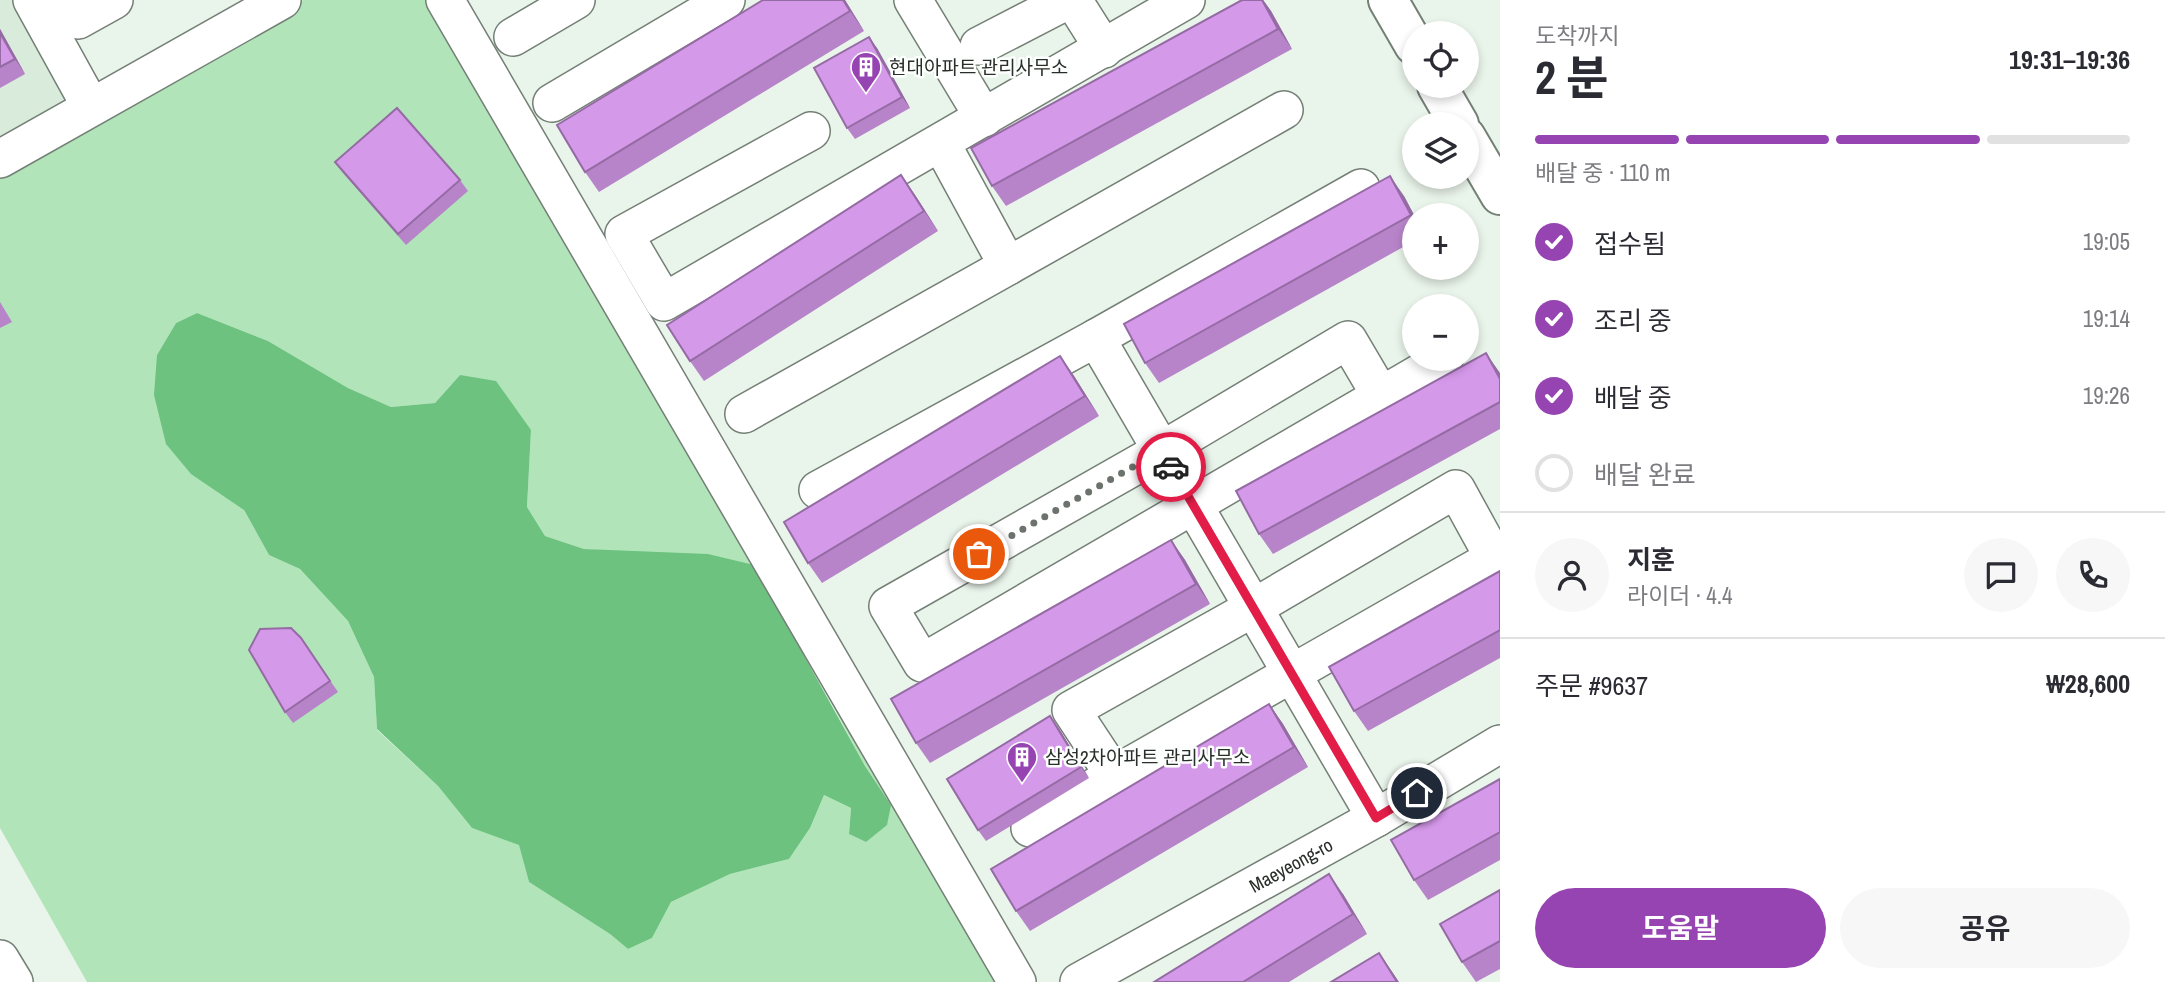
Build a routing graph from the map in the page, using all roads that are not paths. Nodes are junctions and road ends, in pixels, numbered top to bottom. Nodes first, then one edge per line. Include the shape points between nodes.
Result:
1 (32, 0) edge
2 (66, 0) edge
3 (114, 0) edge
4 (282, 0) edge
5 (445, 0) edge
6 (576, 0) edge
7 (726, 0) edge
8 (913, 0) edge
9 (1070, 0) edge
10 (1186, 0) edge
11 (1388, 0) edge
12 (1402, 24) edge
13 (513, 37) dead end
14 (979, 46) dead end
15 (1104, 49) junction
16 (552, 103) dead end
17 (91, 107) junction
18 (1284, 110) dead end
19 (984, 118) junction
20 (811, 131) dead end
21 (941, 143) junction
22 (0, 159) edge
23 (1479, 159) edge
24 (1361, 188) dead end
25 (1500, 195) edge
26 (1008, 266) junction
27 (1096, 338) junction
28 (1424, 371) edge
29 (1381, 396) junction
30 (744, 414) dead end
31 (1161, 451) junction
32 (818, 490) dead end
33 (1193, 506) junction
34 (1253, 608) junction
35 (1292, 675) junction
36 (1500, 744) edge
37 (1114, 775) junction
38 (1376, 818) junction
39 (1030, 828) dead end
40 (0, 959) edge
41 (14, 982) edge
42 (1017, 982) edge
43 (1079, 982) edge

1 - 17 street
2 - 3 street via 78,20
4 - 17 street
5 - 42 street
6 - 13 street
7 - 16 street
8 - 19 street
9 - 14 street
9 - 15 street
10 - 15 street
11 - 12 main road
15 - 19 street
17 - 22 street
18 - 26 street
19 - 21 street
20 - 21 street via 624,234 664,302
21 - 26 street
23 - 25 main road
24 - 27 street
26 - 30 street
27 - 31 street
27 - 32 street
28 - 29 street
29 - 31 street via 1348,340
29 - 33 street
31 - 33 street
31 - 33 street via 888,606 922,663
33 - 34 street
34 - 35 street
34 - 35 street via 1456,489 1494,558
34 - 37 street via 1071,710
35 - 37 street
35 - 38 street
36 - 38 street, Maeyeong-ro
37 - 39 street
38 - 43 street, Maeyeong-ro
40 - 41 street

